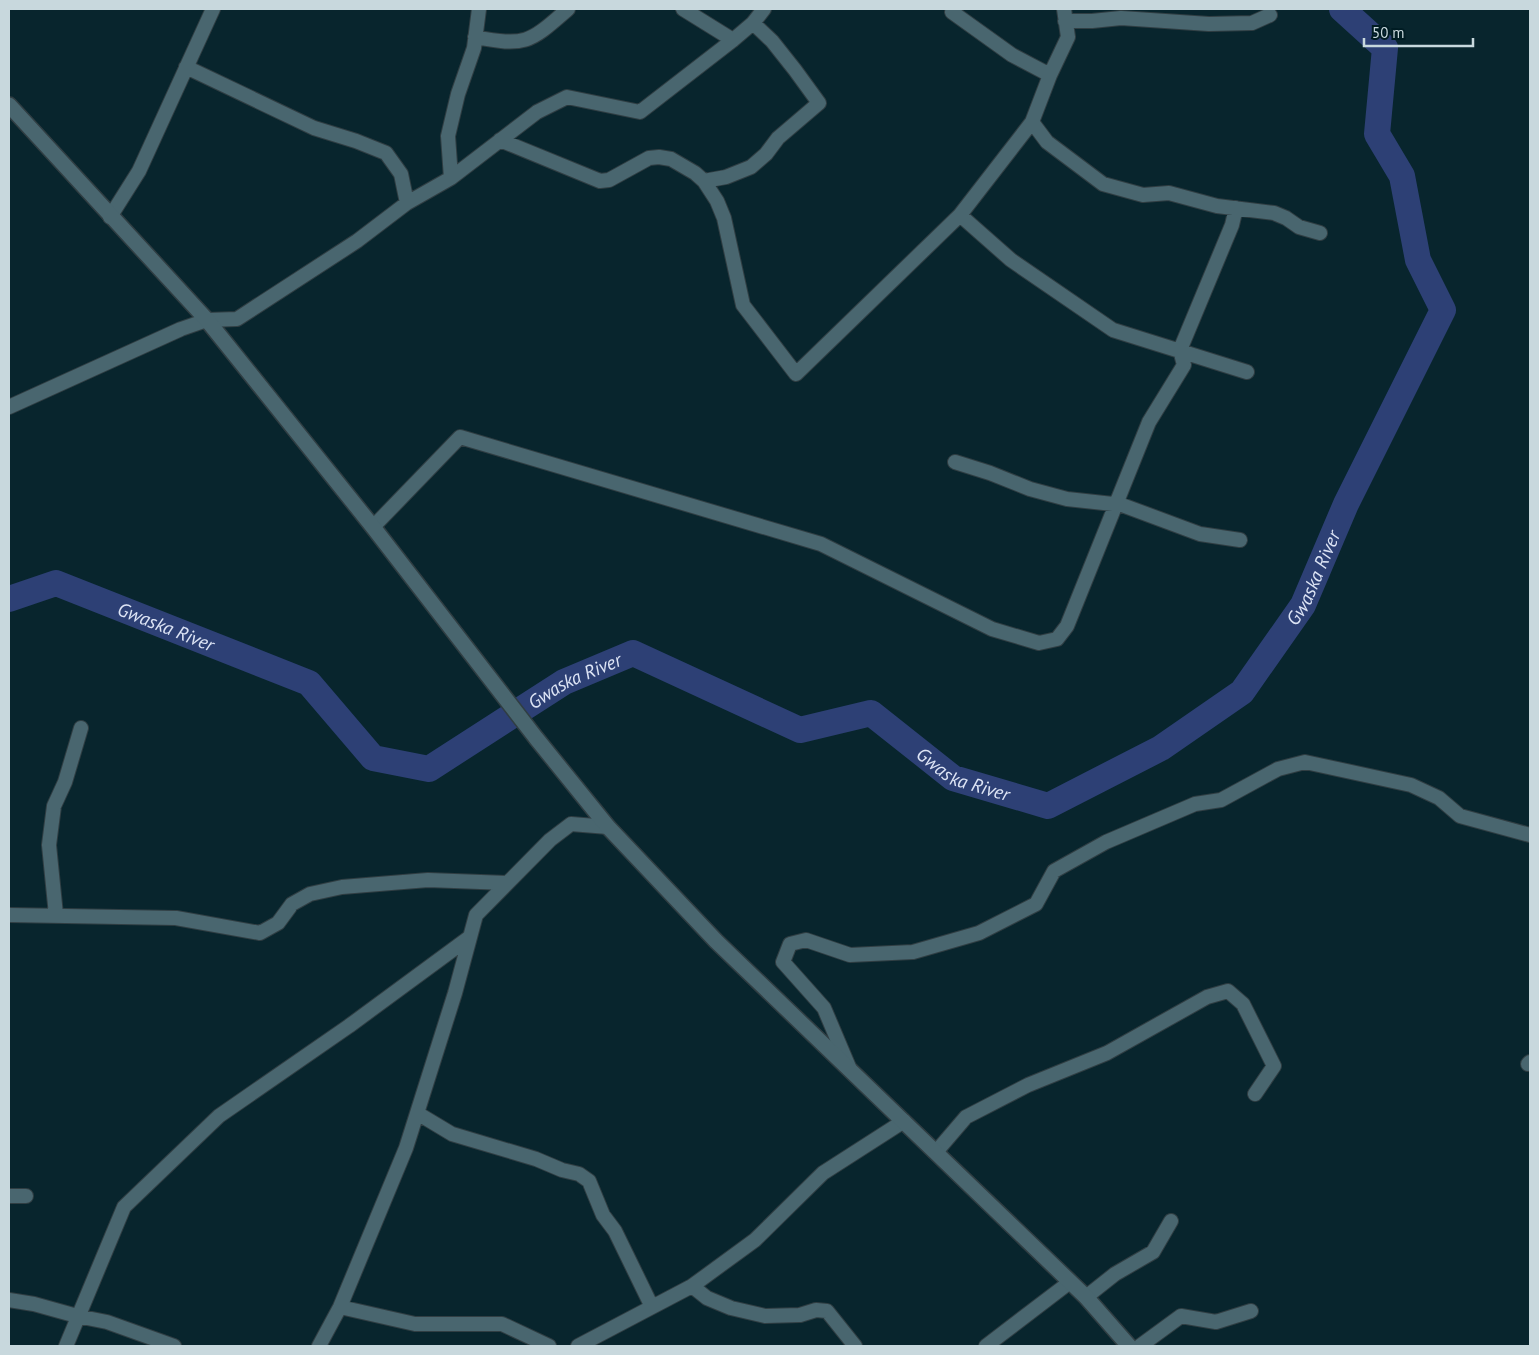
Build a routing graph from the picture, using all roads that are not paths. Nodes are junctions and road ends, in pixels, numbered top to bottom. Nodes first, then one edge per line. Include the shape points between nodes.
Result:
1 (213, 9) edge
2 (479, 9) edge
3 (568, 9) edge
4 (683, 9) edge
5 (764, 9) edge
6 (952, 12) dead end
7 (1065, 15) edge
8 (1270, 15) dead end
9 (753, 23) junction
10 (475, 37) junction
11 (733, 40) junction
12 (186, 68) junction
13 (1050, 74) junction
14 (9, 105) edge
15 (1032, 122) junction
16 (500, 140) junction
17 (451, 178) junction
18 (704, 181) junction
19 (407, 203) junction
20 (1236, 208) junction
21 (960, 215) junction
22 (110, 217) junction
23 (1320, 233) dead end
24 (206, 320) junction
25 (1180, 350) junction
26 (1247, 372) dead end
27 (9, 407) edge
28 (955, 462) dead end
29 (1116, 506) junction
30 (373, 527) junction
31 (1240, 540) dead end
32 (81, 728) dead end
33 (608, 826) junction
34 (1530, 835) edge
35 (507, 883) junction
36 (9, 915) edge
37 (56, 915) junction
38 (470, 937) junction
39 (849, 1067) junction
40 (1254, 1094) dead end
41 (418, 1113) junction
42 (904, 1121) junction
43 (936, 1152) junction
44 (9, 1196) edge
45 (26, 1196) dead end
46 (1171, 1221) dead end
47 (1070, 1282) junction
48 (692, 1286) junction
49 (1086, 1297) junction
50 (9, 1300) edge
51 (340, 1307) junction
52 (652, 1307) junction
53 (1251, 1311) dead end
54 (77, 1316) junction
55 (66, 1346) edge
56 (174, 1346) edge
57 (319, 1346) edge
58 (550, 1346) edge
59 (578, 1346) edge
60 (854, 1346) edge
61 (986, 1346) edge
62 (1129, 1346) edge
63 (1140, 1346) edge

1 - 12 street
2 - 10 street
3 - 10 street via 524,42 504,43
4 - 11 street
5 - 9 street
6 - 13 street via 1012,55
7 - 8 street via 1092,21 1121,18 1209,24 1252,23
7 - 13 street via 1068,37
9 - 11 street
9 - 18 street via 784,55 819,103 778,138 751,167
10 - 17 street via 448,136
11 - 16 street via 640,112 567,97 537,112
12 - 19 street via 314,128 386,153 401,174
12 - 22 street via 139,171
13 - 15 street
14 - 22 main road
15 - 20 street via 1047,142 1103,184 1143,195 1169,193
15 - 21 street
16 - 17 street
16 - 18 street via 600,181 609,180 649,158 660,157 671,159
17 - 19 street
18 - 21 street via 724,218 743,305 796,374
19 - 24 street via 357,241 237,319
20 - 23 street via 1274,213
20 - 25 street via 1232,225
21 - 25 street via 1011,260 1113,330
22 - 24 main road
24 - 27 street
24 - 30 main road
25 - 26 street
25 - 29 street via 1184,365 1149,422
28 - 29 street via 1030,490 1067,500
29 - 30 street via 1067,626 1057,639 1039,644 992,629 821,544 460,437
29 - 31 street via 1200,534
30 - 33 main road
32 - 37 street via 65,782 54,806 49,845
33 - 35 street via 571,824
33 - 39 main road via 716,941
34 - 39 street via 1460,816 1439,798 1411,785 1305,762 1278,769 1221,800 1195,804 1106,842 1054,871 1036,904 979,933 913,952 850,955 806,940 790,944 783,962 824,1008
35 - 37 street via 428,880 342,887 310,894 292,904 278,922 260,933 176,918
35 - 38 street via 476,915
36 - 37 street
38 - 41 street
38 - 54 street via 219,1116 124,1207
39 - 42 main road
40 - 43 street via 1274,1066 1243,1004 1228,992 1207,996 1107,1053 1028,1085 966,1117
41 - 51 street
41 - 52 street via 452,1134 536,1159 579,1174 588,1181
42 - 43 main road
42 - 48 street via 823,1173 755,1240
43 - 47 main road
44 - 45 street
46 - 49 street via 1153,1252 1115,1274
47 - 49 main road
47 - 61 street
48 - 52 street
48 - 60 street via 707,1298 731,1308 765,1316 827,1311
49 - 62 main road
50 - 54 street
51 - 57 street
51 - 58 street via 415,1324 502,1324
52 - 59 street
53 - 63 street via 1216,1322 1180,1316
54 - 55 street
54 - 56 street via 106,1322

